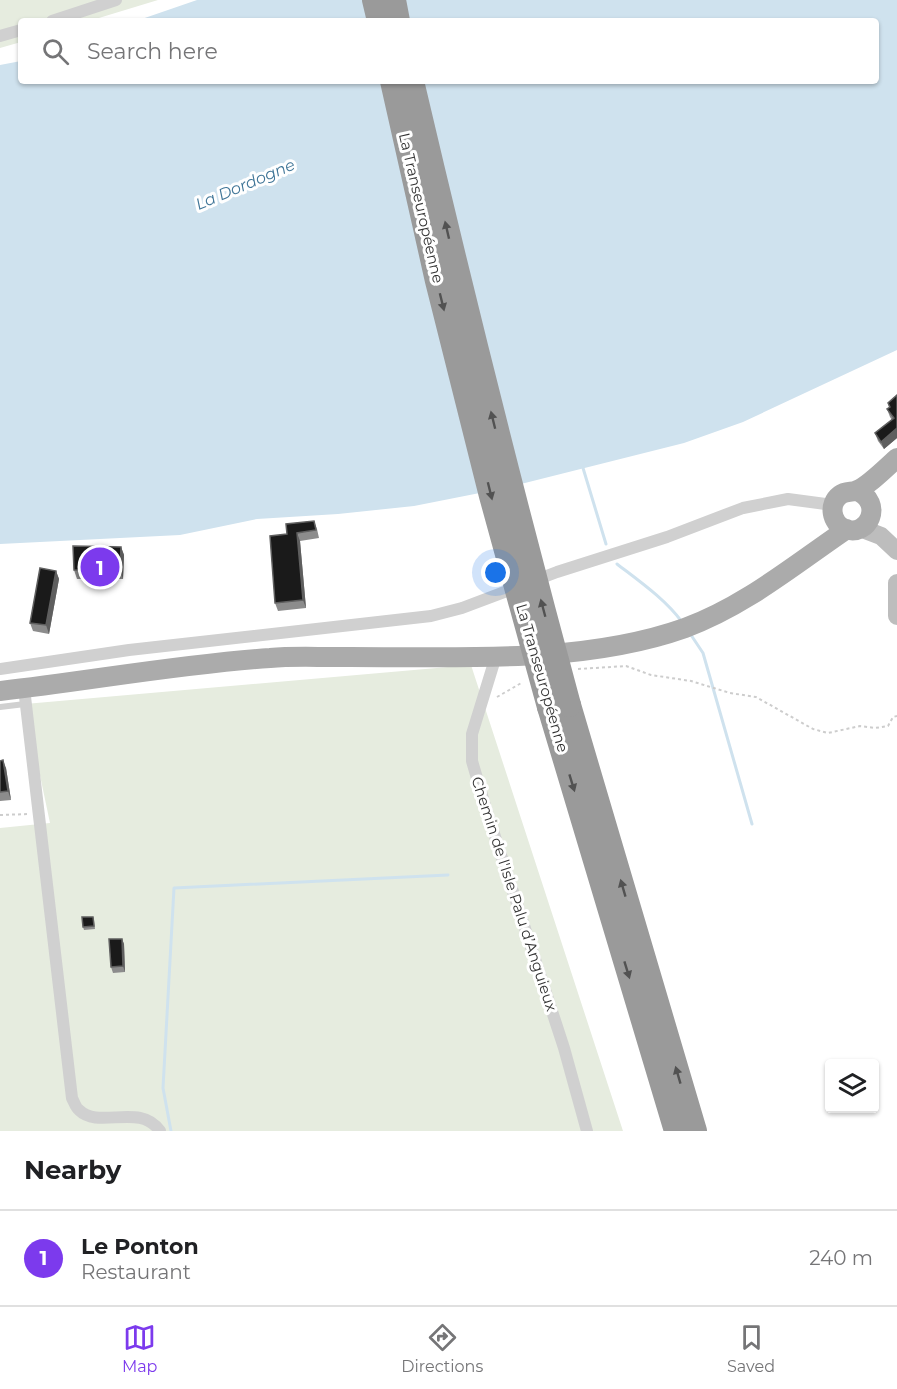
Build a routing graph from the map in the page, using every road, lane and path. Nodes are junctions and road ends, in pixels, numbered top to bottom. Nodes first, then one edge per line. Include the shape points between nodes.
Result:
1 (116, 0) edge
2 (374, 0) edge
3 (394, 0) edge
4 (61, 18) edge
5 (378, 18) edge
6 (397, 18) edge
7 (18, 31) edge
8 (0, 36) edge
9 (393, 84) edge
10 (413, 84) edge
11 (897, 460) edge
12 (833, 509) junction
13 (861, 513) junction
14 (897, 541) edge
15 (897, 551) edge
16 (801, 561) junction
17 (897, 583) edge
18 (897, 616) edge
19 (496, 656) junction
20 (0, 669) edge
21 (572, 670) dead end
22 (528, 681) dead end
23 (0, 691) edge
24 (25, 696) junction
25 (559, 706) junction
26 (0, 707) edge
27 (479, 714) junction
28 (897, 716) edge
29 (38, 813) junction
30 (0, 815) edge
31 (160, 1131) edge
32 (587, 1131) edge
33 (676, 1131) edge
34 (695, 1131) edge

1 - 4 street
2 - 5 highway
3 - 6 highway
7 - 8 street
9 -> 25 highway, La Transeuropéenne, bridge via 491,496
25 -> 10 highway, La Transeuropéenne, bridge
11 - 13 main road
12 - 13 main road via 837,524
12 - 13 main road via 840,495 851,490
12 - 16 main road
12 - 20 street via 788,499 752,506 431,616 129,650
13 - 14 street
13 - 15 street
13 - 16 main road
16 - 19 main road via 732,606 684,628 613,647
17 - 18 street
19 - 24 main road via 224,662 139,673
19 - 27 street, Chemin de l'Isle Palu d’Anguieux
21 - 28 path via 626,666 651,675 692,681 756,697 813,729 828,733 860,726 888,726
22 - 27 path via 491,700
23 - 24 main road
24 - 26 lane
24 - 29 street
25 -> 33 highway, La Transeuropéenne
34 -> 25 highway, La Transeuropéenne
27 - 32 street, Chemin de l'Isle Palu d’Anguieux via 471,748 476,777
29 - 30 path
29 - 31 street via 72,1098 79,1110 90,1116 143,1118 154,1122

